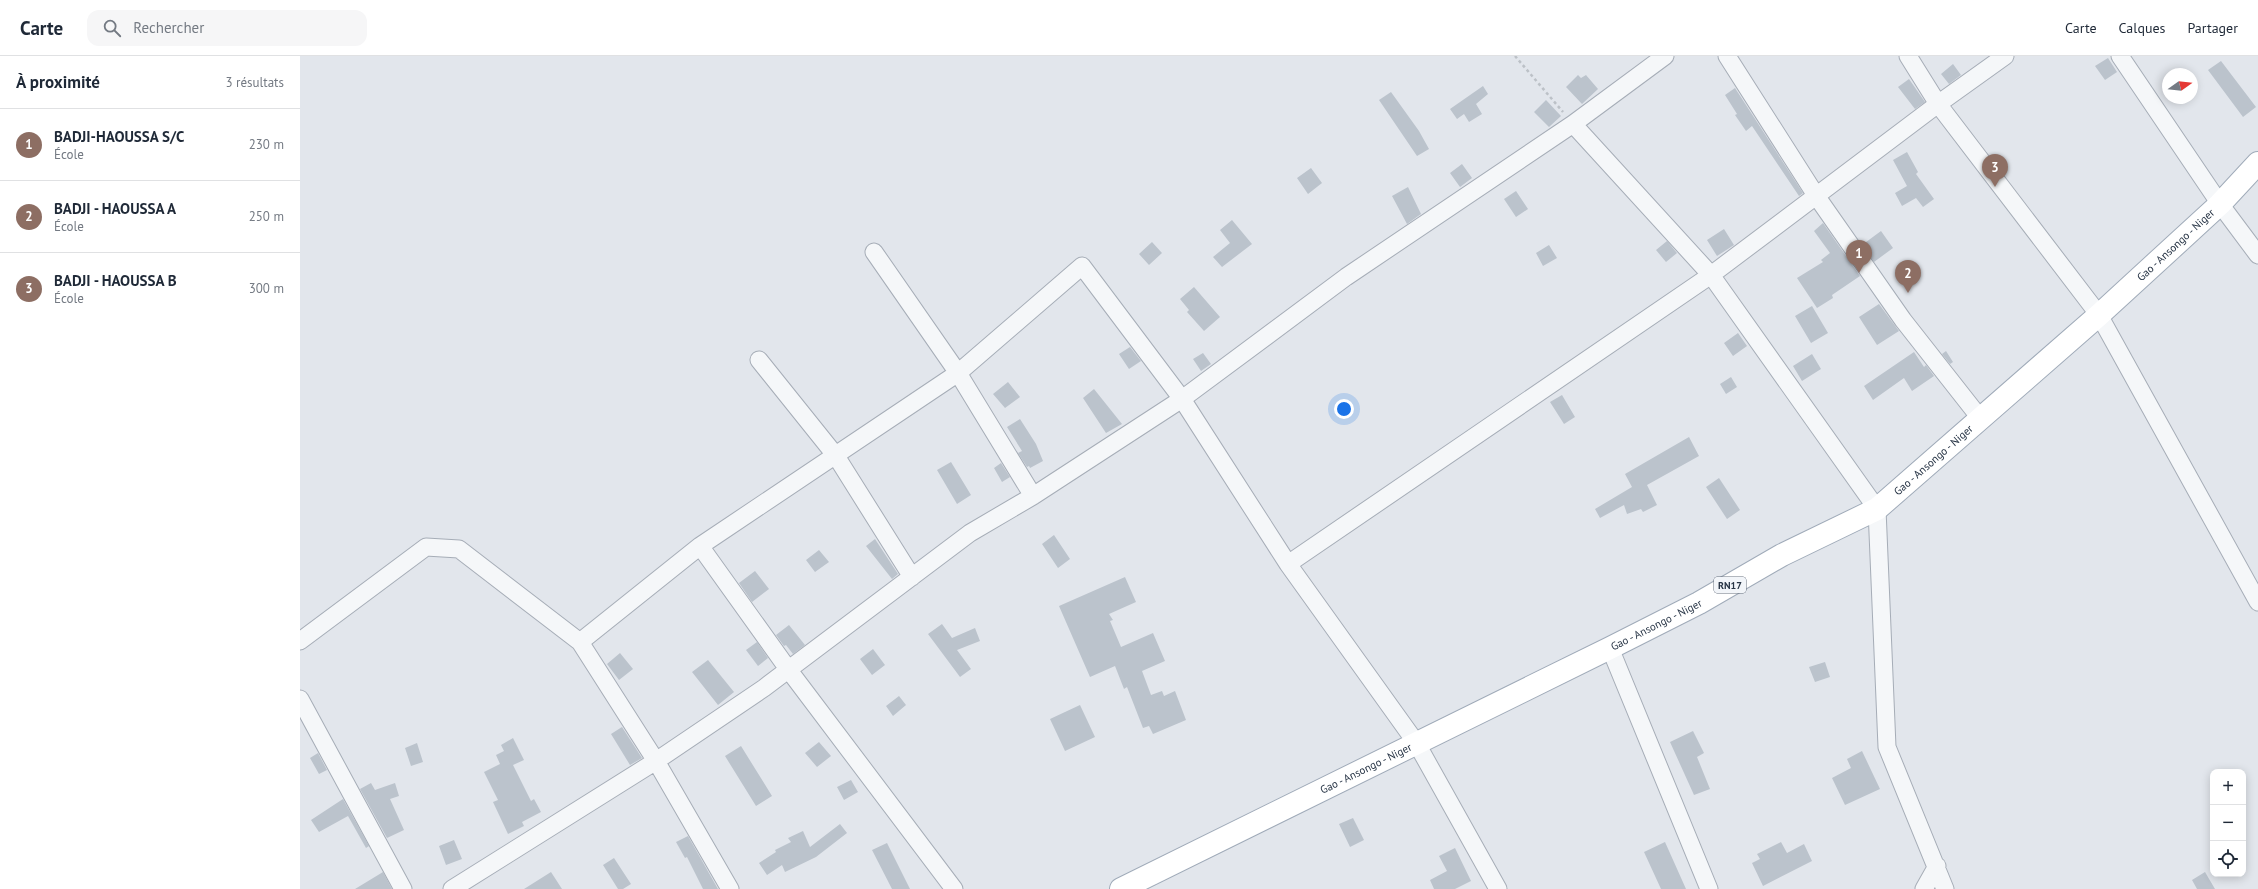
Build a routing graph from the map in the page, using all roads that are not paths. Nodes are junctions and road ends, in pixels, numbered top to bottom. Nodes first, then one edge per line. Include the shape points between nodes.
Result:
1 (1665, 56) edge
2 (1727, 56) edge
3 (1908, 56) edge
4 (2005, 56) edge
5 (2120, 56) edge
6 (1938, 104) junction
7 (1573, 124) junction
8 (2258, 163) edge
9 (1817, 197) junction
10 (2220, 204) junction
11 (874, 252) dead end
12 (2258, 255) edge
13 (1711, 275) junction
14 (2099, 315) junction
15 (759, 360) dead end
16 (958, 373) junction
17 (1182, 399) junction
18 (1980, 418) junction
19 (836, 456) junction
20 (1033, 496) junction
21 (1877, 509) junction
22 (700, 546) junction
23 (1288, 564) junction
24 (912, 577) junction
25 (2258, 602) edge
26 (300, 641) edge
27 (580, 642) junction
28 (1610, 648) junction
29 (788, 669) junction
30 (300, 699) edge
31 (1417, 744) junction
32 (656, 761) junction
33 (1937, 866) junction
34 (403, 889) edge
35 (452, 889) edge
36 (730, 889) edge
37 (954, 889) edge
38 (1121, 889) edge
39 (1498, 889) edge
40 (1709, 889) edge
41 (1924, 889) edge
42 (1945, 889) edge

1 - 7 street
2 - 9 street
3 - 6 street
4 - 6 street
5 - 10 street
6 - 9 street
6 - 14 street
7 - 13 street
7 - 17 street via 1346,277
8 - 10 main road, Gao - Ansongo - Niger / RN17
9 - 13 street
9 - 18 street via 1903,320
10 - 12 street
10 - 14 main road, Gao - Ansongo - Niger / RN17
11 - 16 street
13 - 21 street
13 - 23 street
14 - 18 main road, Gao - Ansongo - Niger / RN17
14 - 25 street
15 - 19 street
16 - 17 street via 1082,266
16 - 19 street
16 - 20 street
17 - 20 street
17 - 23 street
18 - 21 main road, Gao - Ansongo - Niger / RN17
19 - 22 street
19 - 24 street
20 - 24 street via 970,533
21 - 28 main road, Gao - Ansongo - Niger / RN17 via 1782,555 1700,603
21 - 33 street via 1887,747
22 - 27 street
22 - 29 street
23 - 31 street
24 - 29 street
26 - 27 street via 426,547 459,549
27 - 32 street
28 - 31 main road, Gao - Ansongo - Niger / RN17
28 - 40 street
29 - 32 street
29 - 37 street
30 - 34 street
31 - 38 main road, Gao - Ansongo - Niger / RN17
31 - 39 street
32 - 35 street
32 - 36 street
33 - 41 street
33 - 42 street

